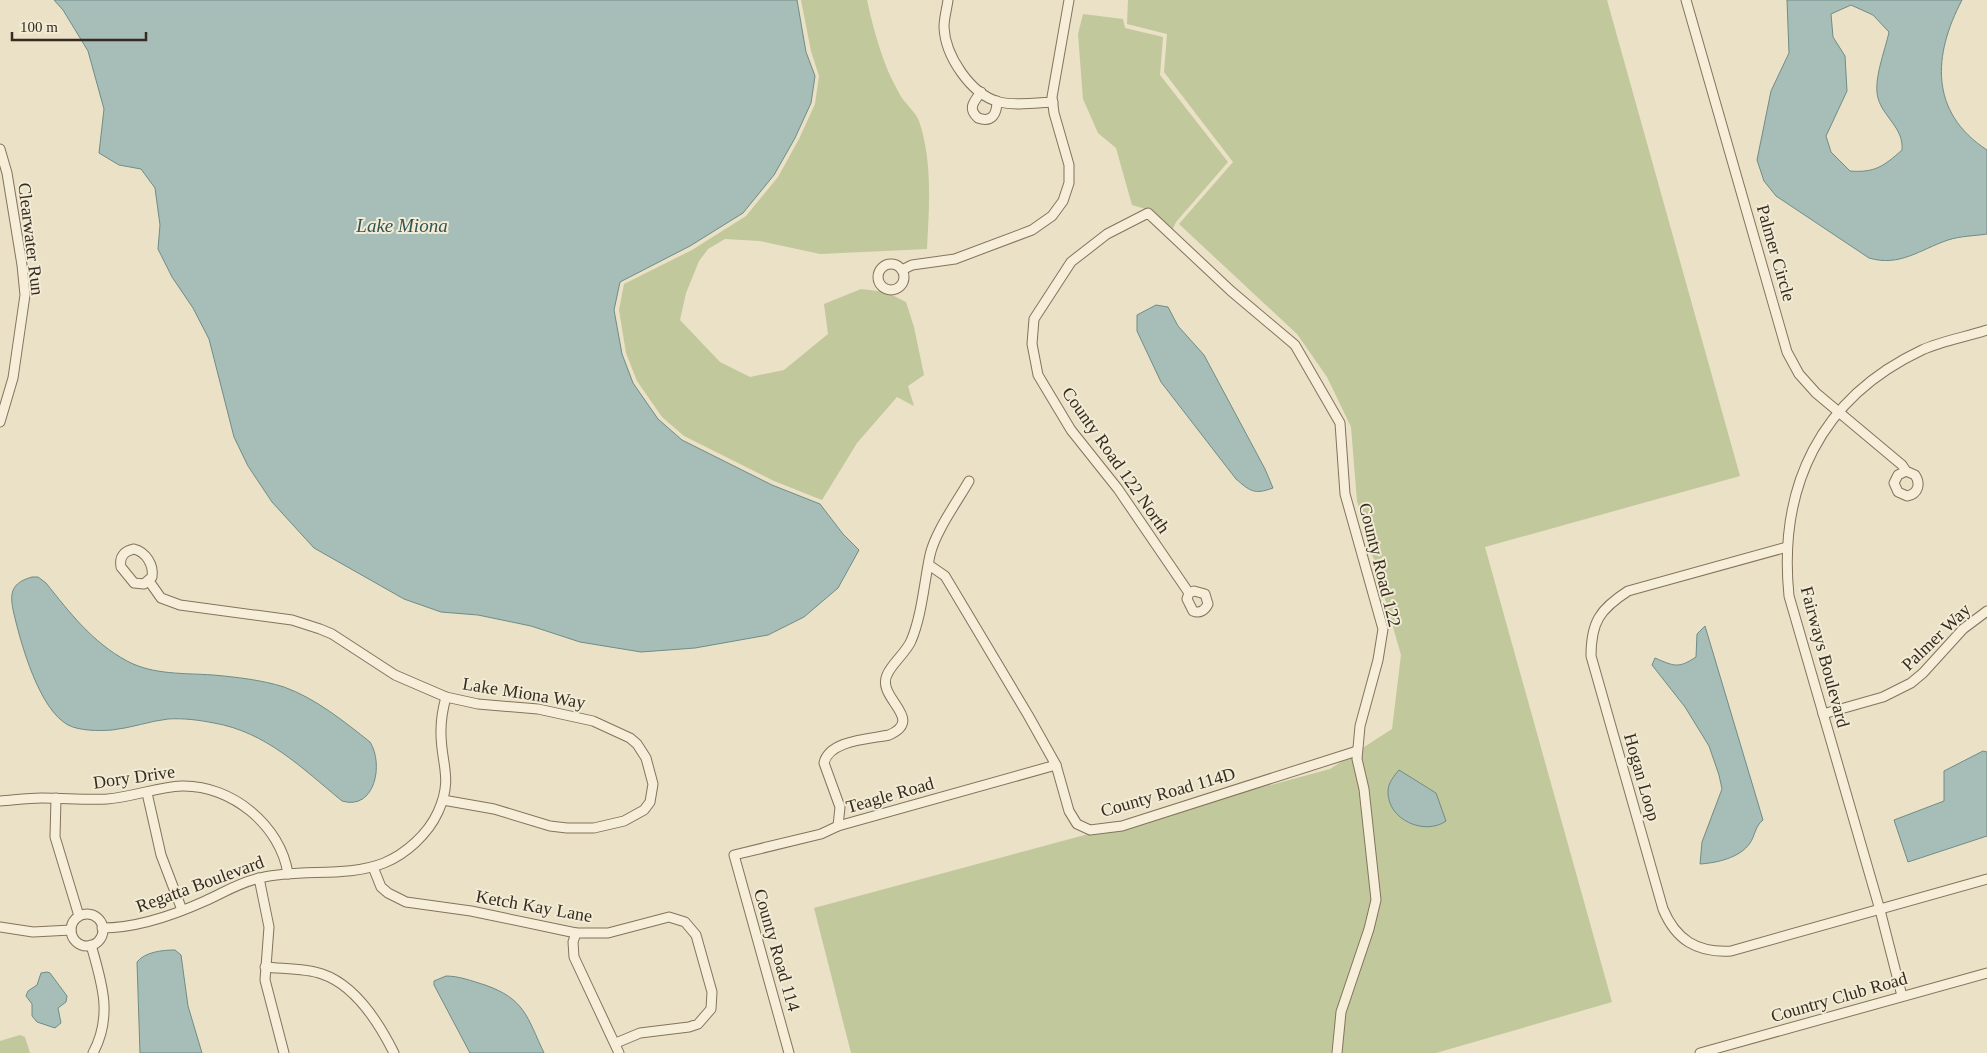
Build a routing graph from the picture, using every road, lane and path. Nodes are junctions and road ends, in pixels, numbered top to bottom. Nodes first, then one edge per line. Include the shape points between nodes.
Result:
1 (948, 0) edge
2 (1069, 0) edge
3 (1686, 0) edge
4 (981, 92) junction
5 (997, 101) junction
6 (1053, 102) junction
7 (0, 149) edge
8 (3, 174) edge
9 (1148, 213) joint
10 (902, 270) dead end
11 (1987, 330) edge
12 (1839, 412) junction
13 (0, 422) edge
14 (1906, 471) dead end
15 (969, 481) dead end
16 (1787, 547) junction
17 (929, 565) junction
18 (149, 581) dead end
19 (1189, 593) dead end
20 (1987, 611) edge
21 (446, 697) junction
22 (1823, 714) junction
23 (1357, 751) junction
24 (1056, 765) junction
25 (147, 793) junction
26 (56, 798) junction
27 (442, 800) junction
28 (0, 801) edge
29 (838, 826) junction
30 (734, 855) joint
31 (373, 867) junction
32 (288, 874) junction
33 (259, 878) junction
34 (1987, 879) edge
35 (182, 910) junction
36 (1880, 910) junction
37 (79, 916) junction
38 (0, 928) edge
39 (102, 928) junction
40 (71, 930) junction
41 (576, 933) junction
42 (91, 945) junction
43 (265, 967) junction
44 (1987, 973) edge
45 (1902, 996) junction
46 (616, 1043) junction
47 (93, 1053) edge
48 (284, 1053) edge
49 (394, 1053) edge
50 (619, 1053) edge
51 (789, 1053) edge
52 (1337, 1053) edge
53 (1700, 1053) edge

1 - 4 street via 944,27 950,54
2 - 6 street
3 - 12 street, Palmer Circle via 1787,352 1799,374
4 - 5 street
4 - 5 street via 972,105 978,118 993,117
5 - 6 street via 1014,104
6 - 10 street via 1069,165 1069,183 1052,216 1041,226 994,245
7 - 8 street, Clearwater Run
8 - 13 street, Clearwater Run via 25,295 13,378
9 - 19 street, County Road 122 North via 1107,234 1071,262 1034,319 1032,344 1038,375 1071,430 1118,488
9 - 23 street, County Road 122 via 1231,291 1295,345 1340,424 1345,494 1383,629
11 - 12 street, Fairways Boulevard via 1923,349 1859,390
12 - 14 street, Palmer Circle
12 - 16 street, Fairways Boulevard via 1810,454 1794,496
15 - 17 street via 934,544
16 - 22 street, Fairways Boulevard via 1789,596
16 - 36 street, Hogan Loop via 1628,591 1610,602 1598,618 1591,635 1591,656 1663,909 1670,925 1683,939 1713,952 1730,951
17 - 24 street, County Road 114D via 945,576
17 - 29 street via 913,636 884,684 902,716 902,726 889,735 835,748 825,758 840,807
18 - 21 street, Lake Miona Way via 161,598 180,605 292,620 320,629 395,675
20 - 22 street, Palmer Way via 1963,629 1911,683 1883,697
21 - 27 street, Regatta Boulevard via 440,732 447,768
21 - 27 street, Lake Miona Way via 478,704 556,712 611,729 630,738 643,751 653,793 650,802 635,817 610,826 580,829 550,826 494,809
22 - 36 street, Fairways Boulevard
23 - 24 street, County Road 114D via 1122,826 1099,830 1085,829 1077,824 1069,811
23 - 52 street, County Road 122 via 1376,900 1341,1012
24 - 29 street, Teagle Road
25 - 26 street, Dory Drive via 94,800
25 - 32 street, Dory Drive via 184,786 228,797 255,814 275,836 286,859
25 - 35 street via 161,855
26 - 28 street, Dory Drive
26 - 37 street via 56,838
27 - 31 street, Regatta Boulevard via 428,830 400,854
29 - 30 street, Teagle Road via 821,834
30 - 51 street, County Road 114
31 - 32 street, Regatta Boulevard
31 - 41 street, Ketch Kay Lane via 381,887 406,902 471,911
32 - 33 street, Regatta Boulevard
33 - 35 street, Regatta Boulevard via 240,883
33 - 43 street via 269,927
34 - 36 street, Hogan Loop
35 - 39 street, Regatta Boulevard via 130,926
36 - 45 street, Fairways Boulevard
37 - 39 street via 94,916
37 - 40 street
38 - 40 street via 34,932
39 - 42 street via 101,937
40 - 42 street via 77,942
41 - 46 street via 574,956
41 - 46 street, Ketch Kay Lane via 608,933 669,917 685,922 696,935 712,992 711,1009 705,1018 689,1027 640,1033
42 - 47 street via 105,1001 104,1025
43 - 48 street via 267,992
43 - 49 street via 309,971 339,982 367,1010
44 - 45 street, Country Club Road
45 - 53 street, Country Club Road
46 - 50 street

